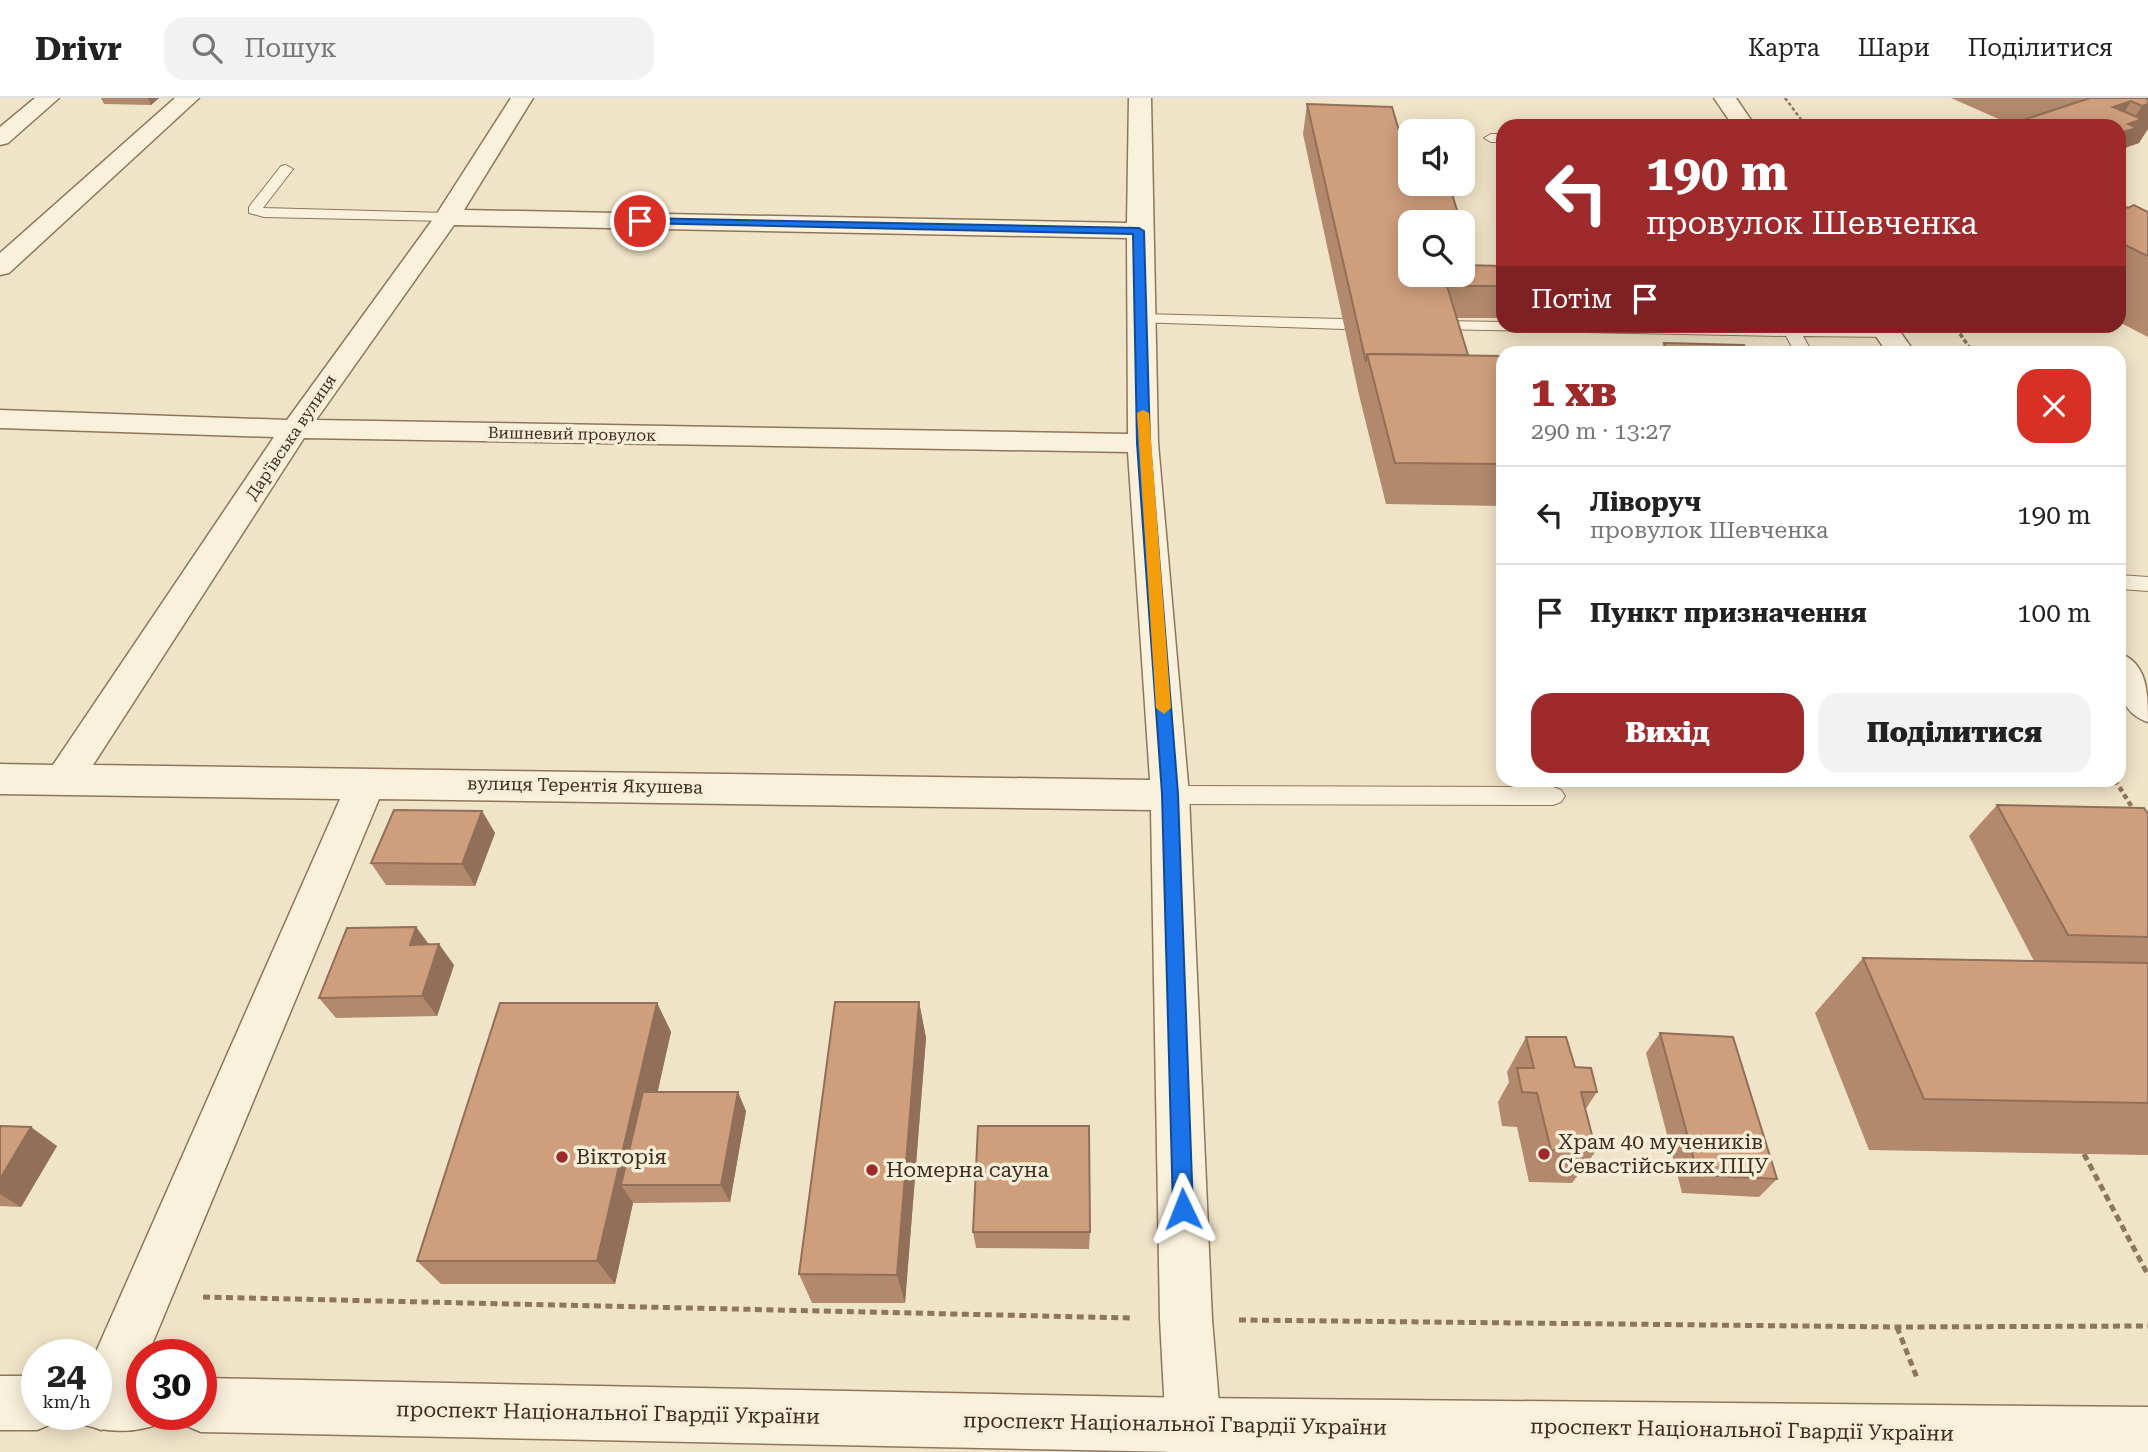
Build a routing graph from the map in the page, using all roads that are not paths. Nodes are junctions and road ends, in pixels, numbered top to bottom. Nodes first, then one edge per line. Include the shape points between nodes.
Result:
1 (48, 98) edge
2 (188, 98) edge
3 (522, 98) edge
4 (1140, 98) edge
5 (1725, 98) edge
6 (1739, 119) edge
7 (0, 138) edge
8 (286, 169) dead end
9 (447, 217) junction
10 (1139, 231) junction
11 (0, 267) edge
12 (1142, 319) junction
13 (1344, 324) dead end
14 (1442, 326) edge
15 (1496, 326) edge
16 (1846, 333) edge
17 (1890, 337) edge
18 (0, 419) edge
19 (295, 429) junction
20 (1143, 443) junction
21 (2126, 582) edge
22 (2147, 582) edge
23 (2126, 676) edge
24 (2148, 708) edge
25 (0, 779) edge
26 (64, 779) junction
27 (368, 782) junction
28 (1170, 794) junction
29 (1553, 796) dead end
30 (0, 1403) edge
31 (21, 1403) edge
32 (113, 1404) edge
33 (217, 1406) edge
34 (2148, 1434) edge
35 (1194, 1439) edge

1 - 7 street
2 - 11 street
3 - 9 street, Дар'ївська вулиця
4 - 10 street
5 - 6 street
8 - 9 lane via 254,210
9 - 10 street
9 - 19 street, Дар'ївська вулиця
10 - 12 street
12 - 13 lane
12 - 20 street
14 - 15 lane
16 - 17 lane
18 - 19 street, Вишневий провулок
19 - 20 street, Вишневий провулок
19 - 26 street, Дар'ївська вулиця
20 - 28 street
21 - 22 lane
23 - 24 street
25 - 26 street, вулиця Терентія Якушева
26 - 27 street, вулиця Терентія Якушева
27 - 28 street, вулиця Терентія Якушева
27 - 32 street via 147,1296
28 - 29 lane
28 - 35 street via 1186,1319
30 - 31 street
33 - 35 street, проспект Національної Гвардії України
34 - 35 street, проспект Національної Гвардії України

